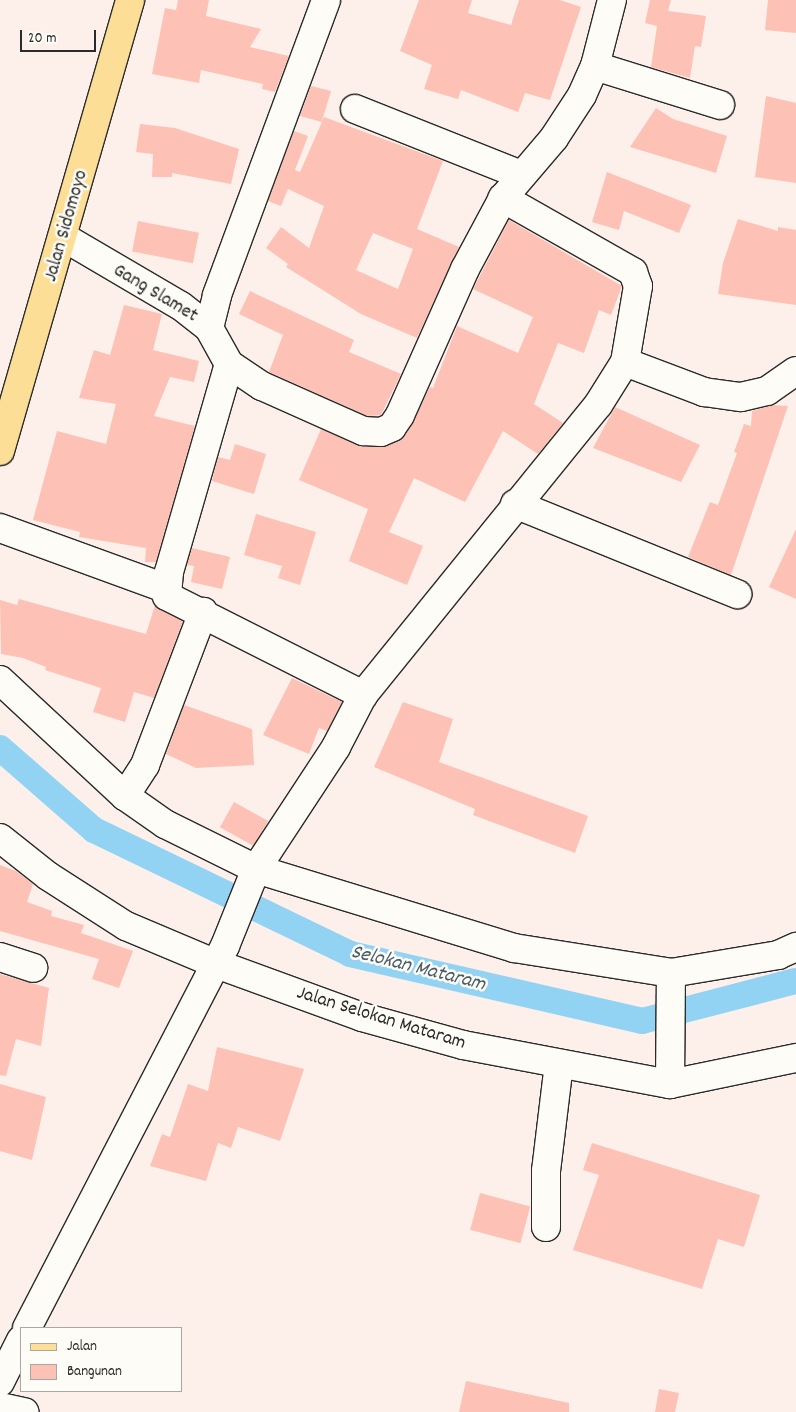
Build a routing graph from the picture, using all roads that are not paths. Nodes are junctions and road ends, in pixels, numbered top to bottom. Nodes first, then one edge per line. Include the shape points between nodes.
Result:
1 (130, 0) edge
2 (326, 0) edge
3 (612, 0) edge
4 (596, 66) junction
5 (720, 106) dead end
6 (355, 109) dead end
7 (521, 175) junction
8 (503, 198) junction
9 (65, 238) junction
10 (209, 328) junction
11 (625, 362) junction
12 (229, 364) junction
13 (796, 371) edge
14 (0, 451) edge
15 (515, 504) junction
16 (0, 528) edge
17 (164, 588) junction
18 (737, 594) dead end
19 (203, 612) junction
20 (0, 680) edge
21 (363, 695) junction
22 (125, 796) junction
23 (0, 838) edge
24 (256, 870) junction
25 (796, 947) edge
26 (220, 955) junction
27 (0, 957) edge
28 (33, 968) dead end
29 (671, 973) junction
30 (796, 1058) edge
31 (559, 1064) junction
32 (671, 1075) junction
33 (546, 1227) dead end
34 (28, 1327) edge
35 (20, 1342) edge
36 (0, 1382) edge
37 (0, 1407) edge
38 (24, 1412) edge

1 - 9 main road, Jalan Sidomoyo
2 - 10 street via 217,295
3 - 4 street
4 - 5 street
4 - 7 street via 554,138
6 - 7 street
7 - 8 street
8 - 11 street via 633,272 638,286
8 - 12 street via 464,269 392,427 381,432 363,431 262,386
9 - 10 street, Gang Slamet via 181,306
9 - 14 main road, Jalan Sidomoyo
10 - 12 street, Gang Slamet
11 - 13 street via 704,392 741,397 767,391
11 - 15 street via 598,405
12 - 17 street
15 - 18 street
15 - 21 street
16 - 17 street
17 - 19 street via 170,600
19 - 21 street
19 - 22 street via 145,765
20 - 22 street
21 - 24 street via 336,747
22 - 24 street via 164,824
23 - 26 street, Jalan Selokan Mataram via 48,876 126,926
24 - 26 street
24 - 29 street via 514,948
25 - 29 street via 778,955
26 - 31 street, Jalan Selokan Mataram via 362,1017 463,1045
26 - 34 street
27 - 28 street
29 - 32 street
30 - 32 street, Jalan Selokan Mataram
31 - 32 street, Jalan Selokan Mataram
31 - 33 street via 546,1171
35 - 36 street
37 - 38 street

